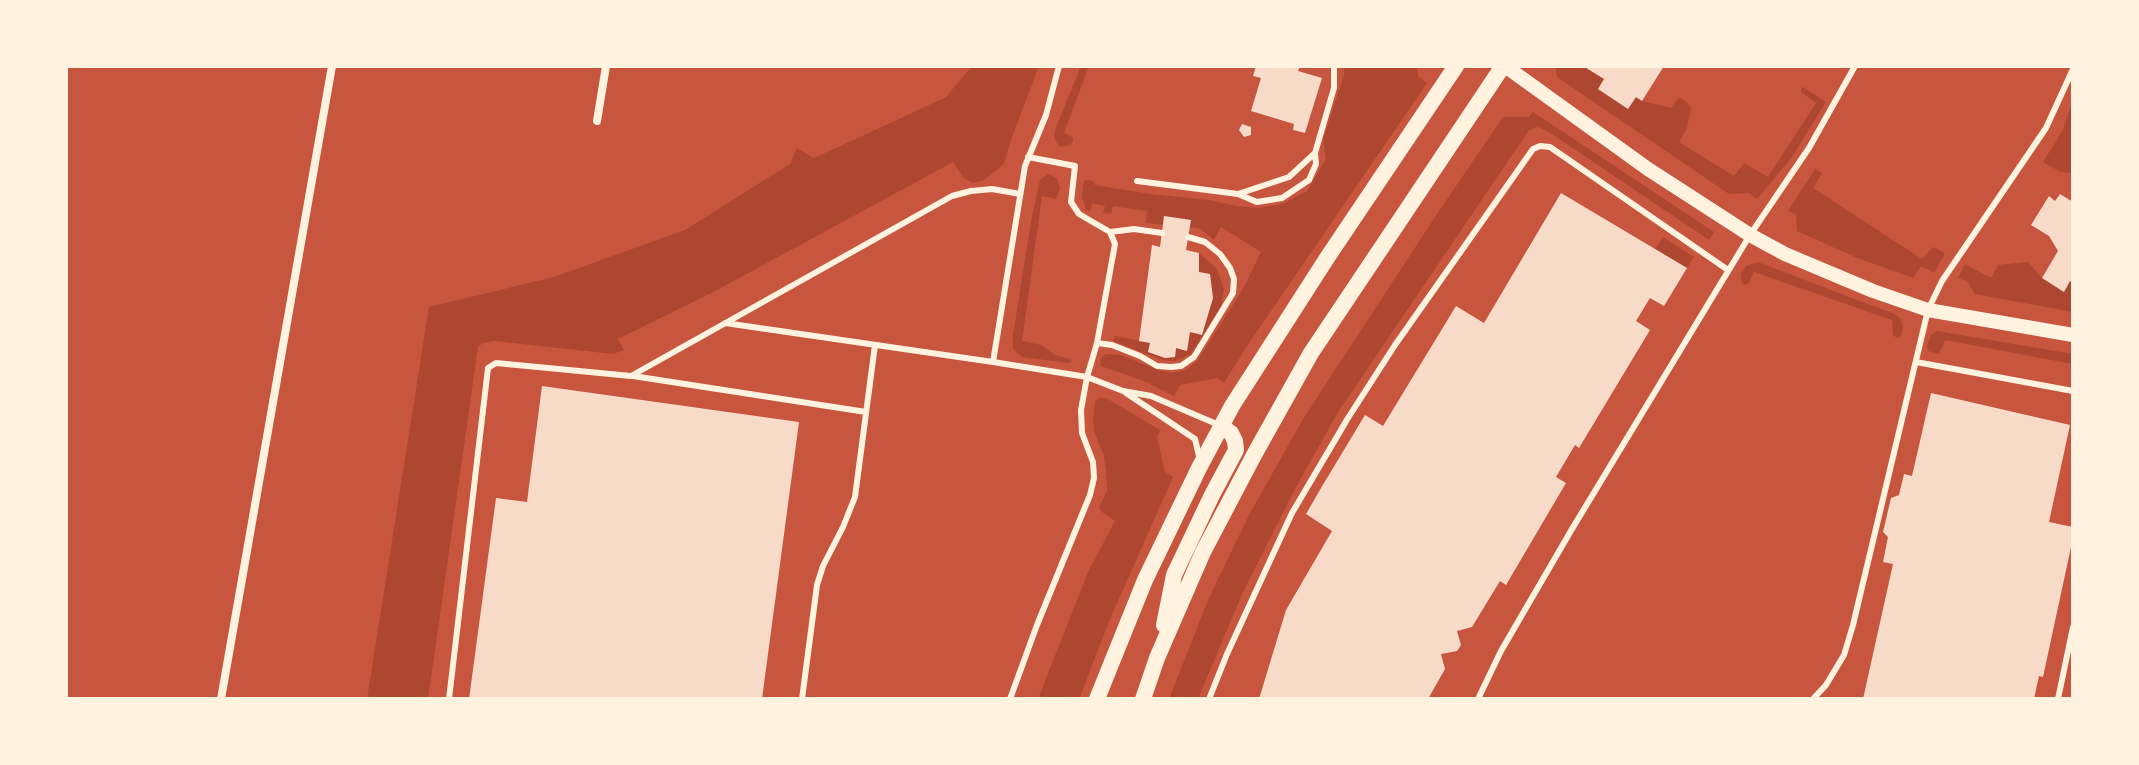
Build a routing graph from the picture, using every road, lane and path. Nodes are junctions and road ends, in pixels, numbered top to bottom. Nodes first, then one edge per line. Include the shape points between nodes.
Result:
1 (332, 66) edge
2 (606, 66) edge
3 (1059, 66) edge
4 (1334, 66) edge
5 (1456, 66) edge
6 (1504, 66) edge
7 (1855, 66) edge
8 (2073, 69) edge
9 (597, 121) dead end
10 (1315, 153) junction
11 (1028, 157) junction
12 (1137, 181) dead end
13 (1020, 194) junction
14 (1238, 194) junction
15 (1110, 232) junction
16 (1162, 233) dead end
17 (1750, 235) junction
18 (1188, 237) dead end
19 (1728, 270) junction
20 (1928, 310) junction
21 (725, 323) junction
22 (2073, 335) edge
23 (1097, 343) junction
24 (875, 345) junction
25 (993, 362) junction
26 (1916, 362) junction
27 (631, 376) junction
28 (1087, 377) junction
29 (1123, 391) junction
30 (2073, 391) edge
31 (866, 412) junction
32 (1221, 426) junction
33 (1199, 468) junction
34 (2073, 627) edge
35 (1157, 658) junction
36 (1821, 691) junction
37 (221, 699) edge
38 (449, 699) edge
39 (802, 699) edge
40 (1010, 699) edge
41 (1097, 699) edge
42 (1143, 699) edge
43 (1209, 699) edge
44 (1478, 699) edge
45 (1813, 699) edge
46 (1824, 699) edge
47 (2058, 699) edge

1 - 37 street
2 - 9 street
3 - 11 lane
4 - 10 lane via 1334,88
5 - 32 main road
6 - 17 street
6 - 35 main road via 1311,353 1203,552
7 - 17 lane via 1809,148
8 - 20 lane via 2046,128 1942,281
10 - 14 lane via 1289,177
10 - 14 lane via 1309,180 1282,198 1257,202
11 - 13 lane
11 - 15 lane via 1075,166 1071,202 1079,214
12 - 14 lane
13 - 21 lane via 992,189 952,196
13 - 25 lane
15 - 16 lane
15 - 23 lane via 1115,244
17 - 19 lane
17 - 20 street via 1820,270
18 - 23 lane via 1220,254 1234,279 1233,293 1194,357 1181,366 1157,366
19 - 43 lane via 1550,147 1533,149 1395,345 1316,472 1292,513
19 - 44 lane via 1506,642
20 - 22 street
20 - 26 lane
21 - 24 lane
21 - 27 lane
23 - 28 lane
24 - 25 lane
24 - 31 lane
25 - 28 lane
26 - 30 lane
26 - 36 lane via 1853,625 1844,655
27 - 31 lane
27 - 38 lane via 496,363 488,368
28 - 29 lane
28 - 40 lane via 1081,410 1082,433 1093,462 1090,495
29 - 32 lane via 1151,396
29 - 33 lane via 1195,439
31 - 39 lane via 855,497 817,585
32 - 33 main road
32 - 35 main road via 1231,433 1236,450 1174,575
33 - 41 main road via 1145,580
34 - 47 lane
35 - 42 main road
36 - 45 lane
36 - 46 lane

